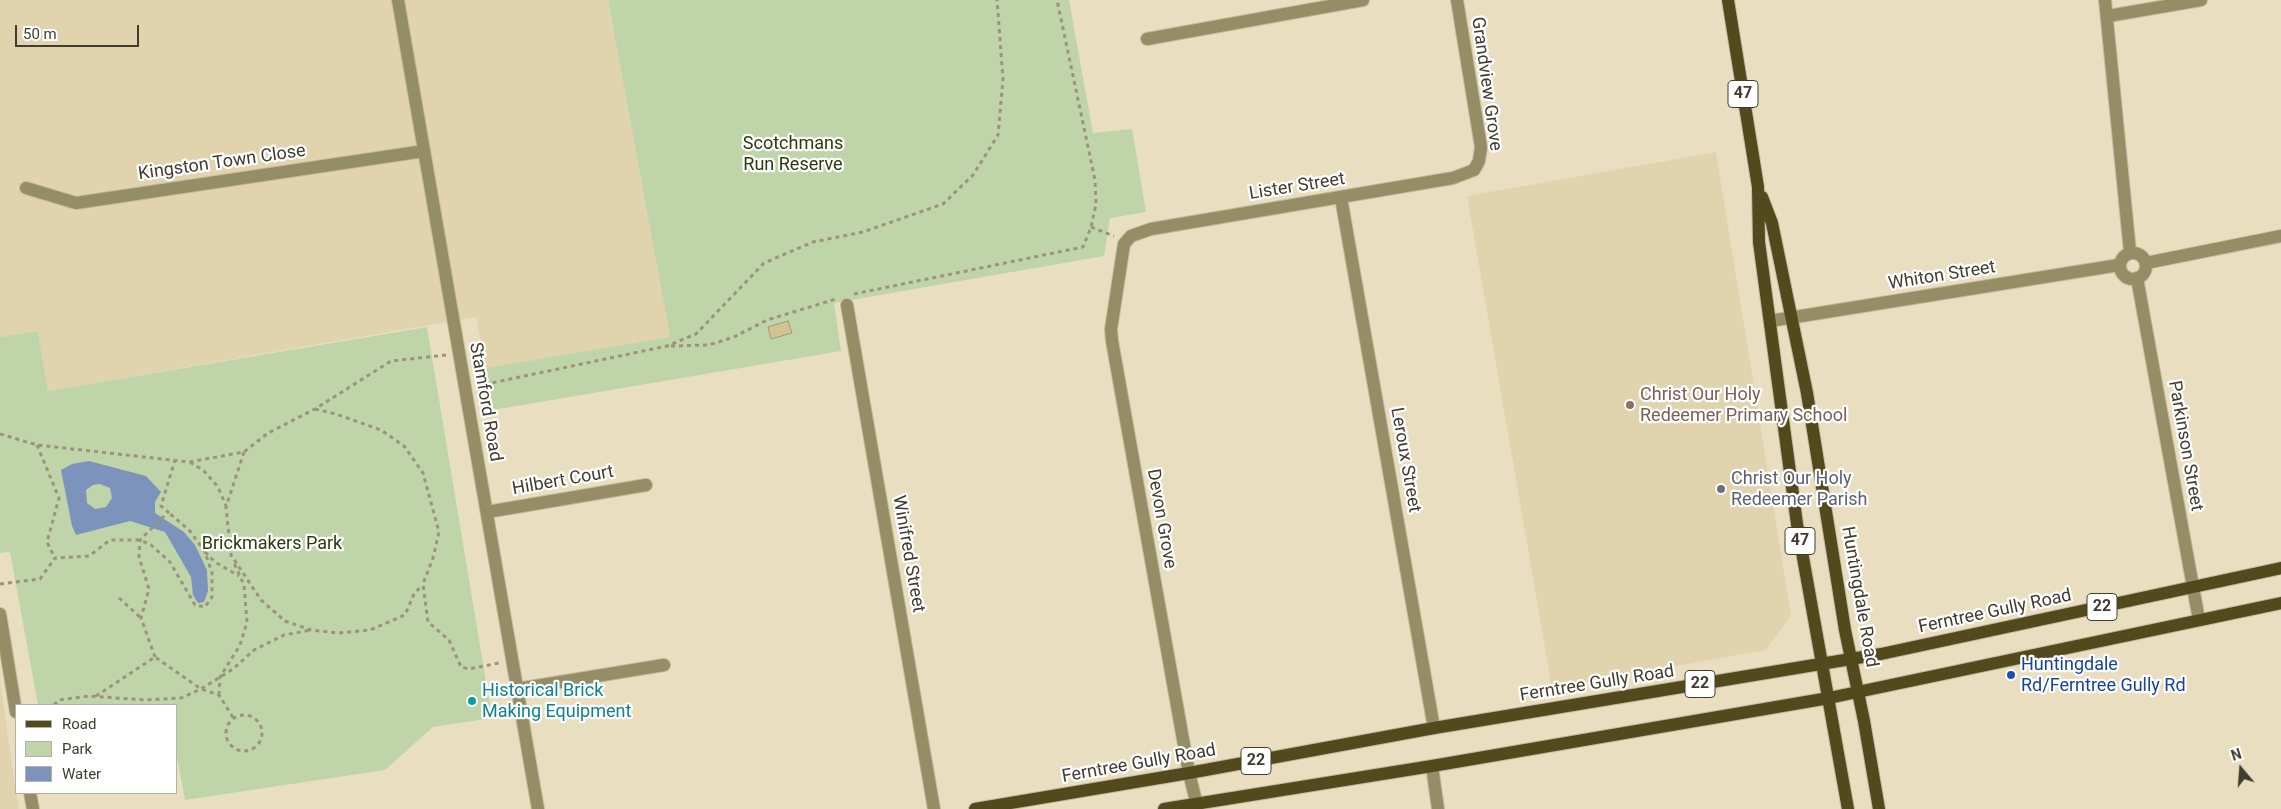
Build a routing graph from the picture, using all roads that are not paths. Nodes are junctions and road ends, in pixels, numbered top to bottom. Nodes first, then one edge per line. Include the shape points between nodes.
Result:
1 (398, 0) edge
2 (1363, 0) edge
3 (1457, 0) edge
4 (1728, 0) edge
5 (2105, 0) edge
6 (2201, 0) edge
7 (2108, 16) junction
8 (1147, 39) dead end
9 (424, 151) junction
10 (1474, 170) joint
11 (1758, 187) junction
12 (26, 188) dead end
13 (1341, 198) junction
14 (2281, 236) edge
15 (1127, 240) joint
16 (2130, 252) junction
17 (2146, 263) junction
18 (2119, 265) junction
19 (2137, 278) junction
20 (845, 299) road end
21 (1791, 317) junction
22 (1770, 321) junction
23 (646, 485) dead end
24 (486, 512) junction
25 (2281, 568) edge
26 (2193, 587) junction
27 (2281, 603) edge
28 (0, 614) edge
29 (2199, 620) junction
30 (1851, 658) junction
31 (1821, 664) junction
32 (664, 666) dead end
33 (517, 690) junction
34 (1858, 692) junction
35 (1829, 698) junction
36 (15, 706) edge
37 (1434, 728) junction
38 (1432, 766) junction
39 (1188, 773) junction
40 (30, 794) edge
41 (1197, 806) edge
42 (33, 809) edge
43 (538, 809) edge
44 (934, 809) edge
45 (975, 809) edge
46 (1164, 809) edge
47 (1438, 809) edge
48 (1848, 809) edge
49 (1879, 809) edge

1 - 9 street, Stamford Road
2 - 8 street
3 - 10 street, Grandview Grove via 1481,147
4 - 11 main road, Huntingdale Road / 47
5 - 7 street
6 - 7 street
7 - 16 street
9 - 12 street, Kingston Town Close via 76,203
9 - 24 street, Stamford Road
10 - 13 street, Lister Street via 1453,178
11 - 21 main road, Huntingdale Road / 47 via 1772,223
11 - 22 main road, Huntingdale Road / 47 via 1759,242
13 - 15 street, Lister Street via 1151,229
13 - 37 street, Leroux Street
14 - 17 street
15 - 39 street, Devon Grove via 1122,249 1112,341
16 - 17 street via 2138,253
16 - 18 street
17 - 19 street via 2145,272
18 - 19 street via 2124,276
18 - 21 street, Whiton Street
19 - 26 street, Parkinson Street
20 - 44 street, Winifred Street
21 - 22 street, Whiton Street
21 - 30 main road, Huntingdale Road / 47 via 1807,393
22 - 31 main road, Huntingdale Road / 47 via 1797,524
23 - 24 street, Hilbert Court
24 - 33 street, Stamford Road
25 - 26 main road, Ferntree Gully Road / 22
26 - 29 street, Parkinson Street
26 - 30 main road, Ferntree Gully Road / 22
27 - 29 main road, 22
28 - 36 street
29 - 34 main road, 22
30 - 31 main road, Ferntree Gully Road / 22
30 - 34 main road, Huntingdale Road / 47
31 - 35 main road, Huntingdale Road / 47
31 - 37 main road, Ferntree Gully Road / 22
32 - 33 street
33 - 43 street, Stamford Road
34 - 35 main road, 22
34 - 49 main road, Huntingdale Road / 47
35 - 38 main road, 22
35 - 48 main road, Huntingdale Road / 47
37 - 39 main road, Ferntree Gully Road / 22
38 - 41 main road, 22
38 - 47 street
39 - 41 street, Devon Grove
39 - 45 main road, Ferntree Gully Road / 22
40 - 42 street
41 - 46 main road, 22

